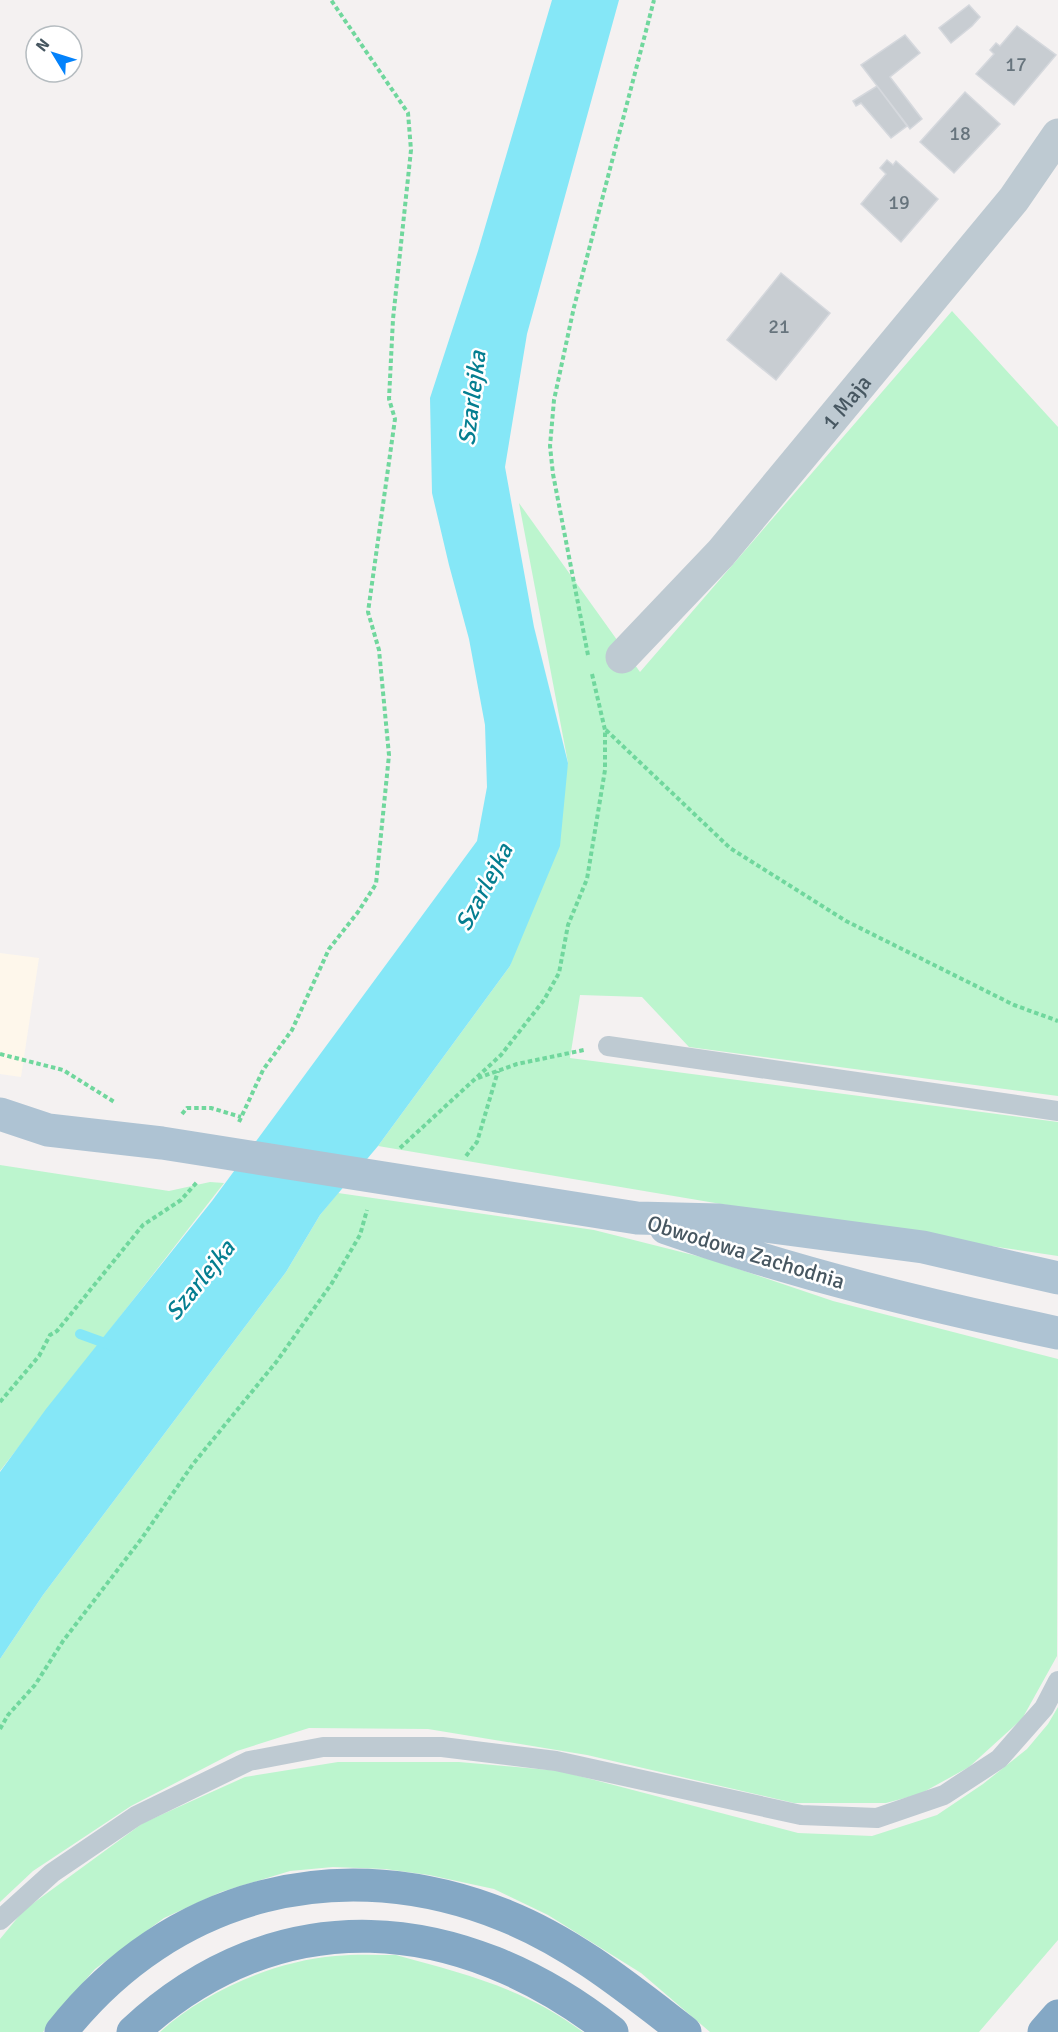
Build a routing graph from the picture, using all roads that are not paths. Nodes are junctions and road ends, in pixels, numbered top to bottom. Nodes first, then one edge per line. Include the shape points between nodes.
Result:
1 (1058, 135) edge
2 (622, 657) dead end
3 (608, 1046) road end
4 (1058, 1111) edge
5 (0, 1114) edge
6 (48, 1130) junction
7 (0, 1137) edge
8 (637, 1218) junction
9 (1058, 1278) edge
10 (1058, 1333) edge
11 (1058, 1681) edge
12 (0, 1920) edge
13 (1058, 2016) edge
14 (61, 2032) edge
15 (133, 2032) edge
16 (612, 2032) edge
17 (685, 2032) edge
18 (1044, 2032) edge

1 - 2 street, 1 Maja via 1014,199 721,553
3 - 4 lane
5 - 6 main road
6 - 7 main road
6 - 8 main road via 452,1175
8 - 9 main road, Obwodowa Zachodnia via 719,1220 923,1247
8 - 10 main road, Obwodowa Zachodnia via 743,1255 898,1298
11 - 12 lane via 1044,1708 999,1759 944,1795 877,1818 801,1815 556,1761 442,1747 323,1747 249,1761 136,1816 52,1872
13 - 18 highway
14 - 17 highway via 117,1972 187,1924 266,1894 342,1886 446,1895 507,1916 566,1945
15 - 16 highway via 190,1986 225,1967 267,1950 339,1936 424,1942 495,1964 560,1995

